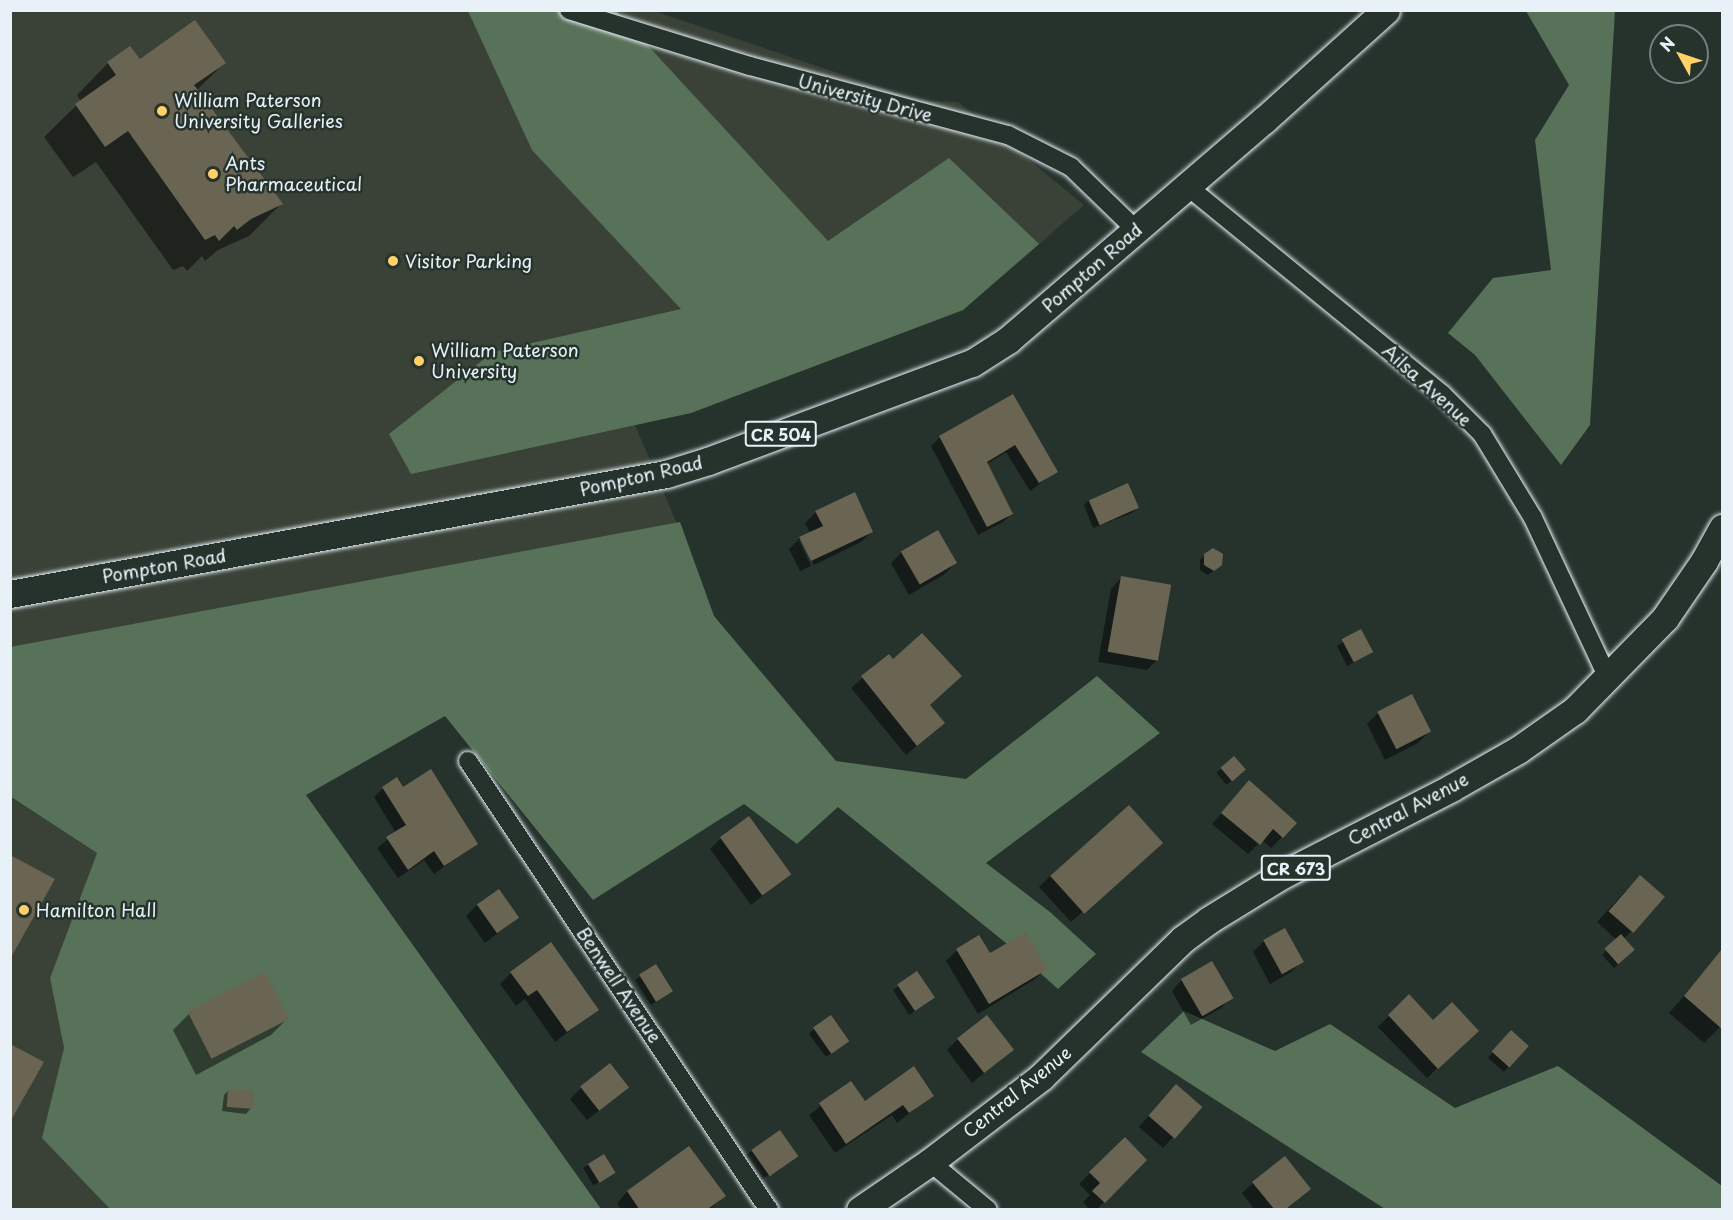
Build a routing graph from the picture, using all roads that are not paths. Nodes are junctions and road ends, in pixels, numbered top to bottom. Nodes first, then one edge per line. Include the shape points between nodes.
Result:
1 (569, 10) edge
2 (1386, 10) edge
3 (1187, 186) junction
4 (1136, 230) junction
5 (1722, 528) edge
6 (10, 594) edge
7 (1608, 678) junction
8 (468, 761) dead end
9 (930, 1162) junction
10 (770, 1209) edge
11 (860, 1209) edge
12 (988, 1209) edge

1 - 4 street, University Drive via 750,66 1008,135 1071,167
2 - 3 main road, Pompton Road / CR 504
3 - 4 main road, Pompton Road / CR 504
3 - 7 street, Ailsa Avenue via 1442,394 1482,434 1533,518
4 - 6 main road, Pompton Road / CR 504 via 991,353 933,379 708,461 666,474
5 - 7 main road, Central Avenue / CR 673 via 1665,618
7 - 9 main road, Central Avenue / CR 673 via 1575,710 1518,750 1282,875 1209,920 1183,939 1041,1077
8 - 10 street, Benwell Avenue
9 - 11 main road, Central Avenue / CR 673
9 - 12 street

